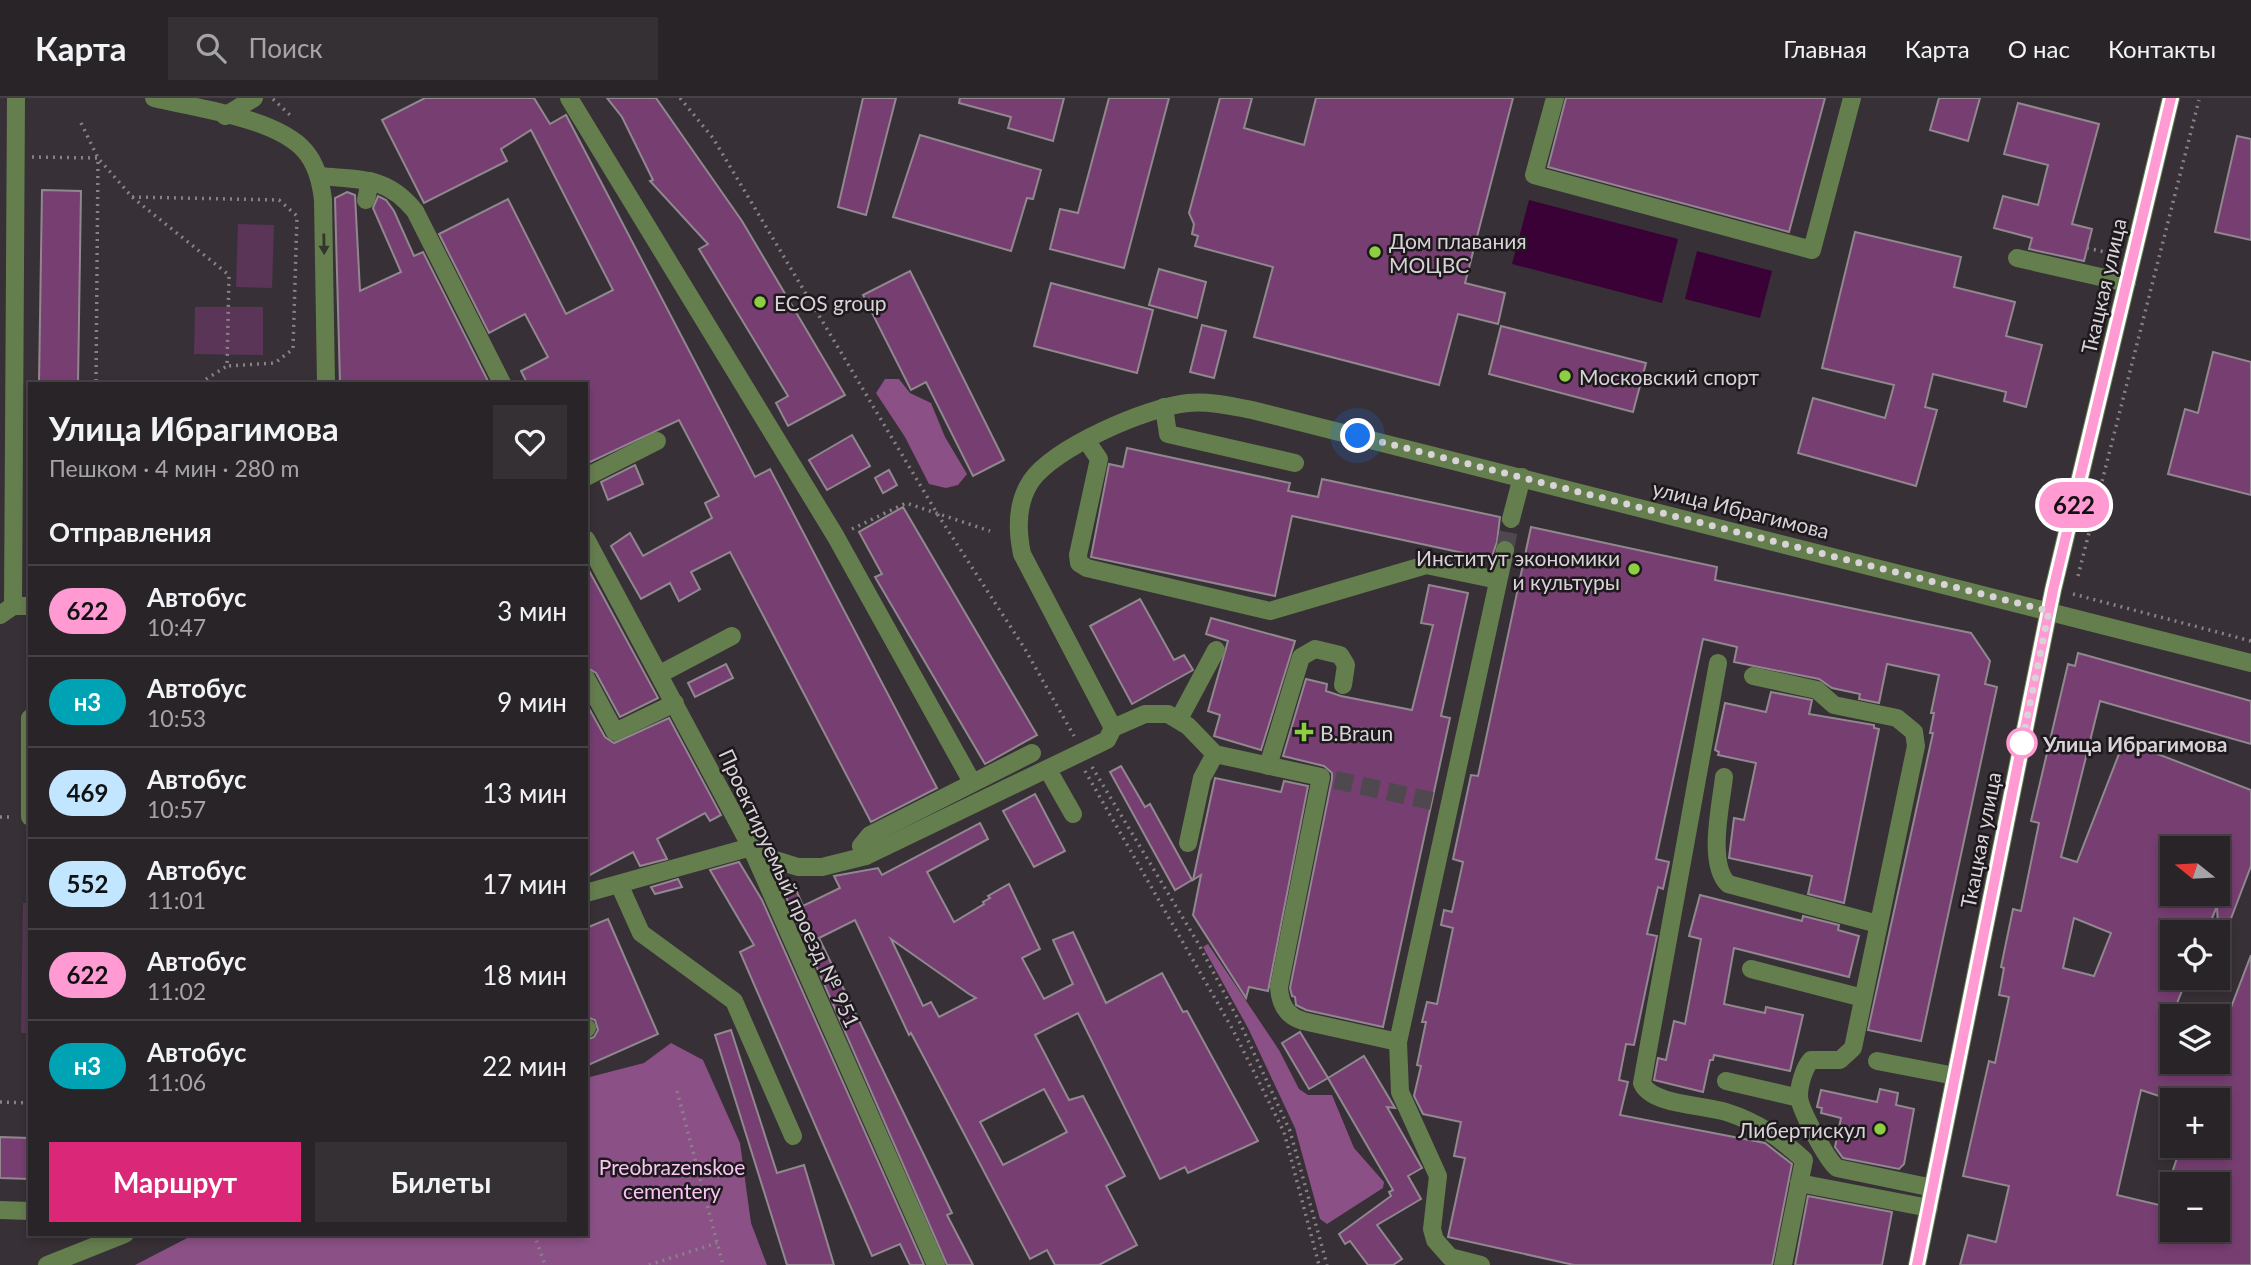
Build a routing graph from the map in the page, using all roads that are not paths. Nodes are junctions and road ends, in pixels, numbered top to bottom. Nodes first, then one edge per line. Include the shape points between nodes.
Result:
1 (154, 98) edge
2 (254, 98) edge
3 (569, 98) edge
4 (1555, 98) edge
5 (1852, 98) edge
6 (2171, 98) edge
7 (10, 109) edge
8 (225, 116) junction
9 (320, 176) junction
10 (370, 181) junction
11 (366, 200) dead end
12 (8, 211) edge
13 (2017, 258) dead end
14 (2127, 283) junction
15 (496, 379) edge
16 (326, 382) edge
17 (1164, 407) junction
18 (1086, 440) junction
19 (657, 441) dead end
20 (1295, 463) dead end
21 (588, 476) edge
22 (1522, 477) junction
23 (1511, 519) tunnel mouth
24 (588, 543) edge
25 (1504, 550) tunnel mouth
26 (1498, 580) junction
27 (14, 609) edge
28 (2049, 611) junction
29 (732, 636) dead end
30 (1216, 650) dead end
31 (1718, 663) dead end
32 (2251, 663) edge
33 (660, 674) junction
34 (1753, 676) dead end
35 (588, 682) edge
36 (1343, 685) dead end
37 (675, 703) junction
38 (1179, 719) junction
39 (1113, 728) junction
40 (1032, 753) dead end
41 (1215, 754) junction
42 (1268, 766) junction
43 (1048, 770) junction
44 (1724, 777) dead end
45 (972, 782) junction
46 (1073, 814) dead end
47 (1188, 843) dead end
48 (751, 848) junction
49 (866, 856) junction
50 (618, 884) junction
51 (588, 892) edge
52 (1878, 924) junction
53 (1751, 969) dead end
54 (1863, 998) junction
55 (1398, 1042) junction
56 (1877, 1060) dead end
57 (1955, 1076) junction
58 (1726, 1082) dead end
59 (1799, 1098) junction
60 (793, 1136) dead end
61 (1799, 1183) junction
62 (1933, 1188) junction
63 (1929, 1208) junction
64 (0, 1210) edge
65 (28, 1211) edge
66 (120, 1236) edge
67 (47, 1265) edge
68 (936, 1265) edge
69 (1481, 1265) edge
70 (1783, 1265) edge
71 (1917, 1265) edge

1 - 8 street
2 - 8 street
3 - 45 street via 836,537
4 - 5 street via 1534,175 1812,250
6 - 14 street, Ткацкая улица
7 - 12 street via 15,157
8 - 9 street via 274,128 304,150
9 - 10 street
9 -> 16 street
10 - 11 street
10 - 15 street via 401,193 415,211
12 - 27 street
13 - 14 street
14 - 28 street, Ткацкая улица
17 - 18 street, улица Ибрагимова
17 - 20 street via 1168,434
17 - 22 street, улица Ибрагимова via 1218,403
18 - 26 street via 1099,459 1078,555 1079,563 1087,568 1270,611 1426,565
18 - 39 street, улица Ибрагимова via 1031,481 1021,503 1019,542 1026,565
19 - 21 street
22 - 23 street
22 - 28 street, улица Ибрагимова
24 - 33 street, Проектируемый проезд № 951
25 - 26 street
26 - 55 street via 1441,803
28 - 32 street, улица Ибрагимова
28 - 57 street, Ткацкая улица
29 - 33 street
30 - 38 street
31 - 61 street via 1642,1083 1657,1097 1727,1112 1773,1131 1804,1160
33 - 37 street, Проектируемый проезд № 951
34 - 52 street via 1817,690 1835,705 1898,719 1914,732 1916,746
35 - 37 street via 615,732
36 - 42 street via 1346,665 1340,655 1315,649 1301,657
37 - 48 street, Проектируемый проезд № 951
38 - 39 street via 1145,714
38 - 41 street
39 - 43 street via 1107,740
40 - 45 street
41 - 42 street
41 - 47 street via 1202,778
42 - 55 street via 1328,779 1279,987 1282,1005 1294,1018
43 - 46 street
43 - 49 street
44 - 52 street via 1716,859 1728,884
45 - 49 street via 870,835 861,846
48 - 49 street via 801,874
48 - 50 street
48 - 68 street, Проектируемый проезд № 951
50 - 51 street
50 - 60 street via 641,933 734,1001
52 - 54 street
53 - 54 street
54 - 59 street via 1850,1053 1840,1060 1811,1060
55 - 69 street via 1400,1093 1438,1176 1432,1229 1435,1240 1450,1257
56 - 57 street
57 - 62 street, Ткацкая улица
58 - 59 street
59 - 62 street via 1826,1156 1837,1168
61 - 63 street
61 - 70 street
62 - 63 street, Ткацкая улица
63 - 71 street, Ткацкая улица
64 - 65 street
66 - 67 street

